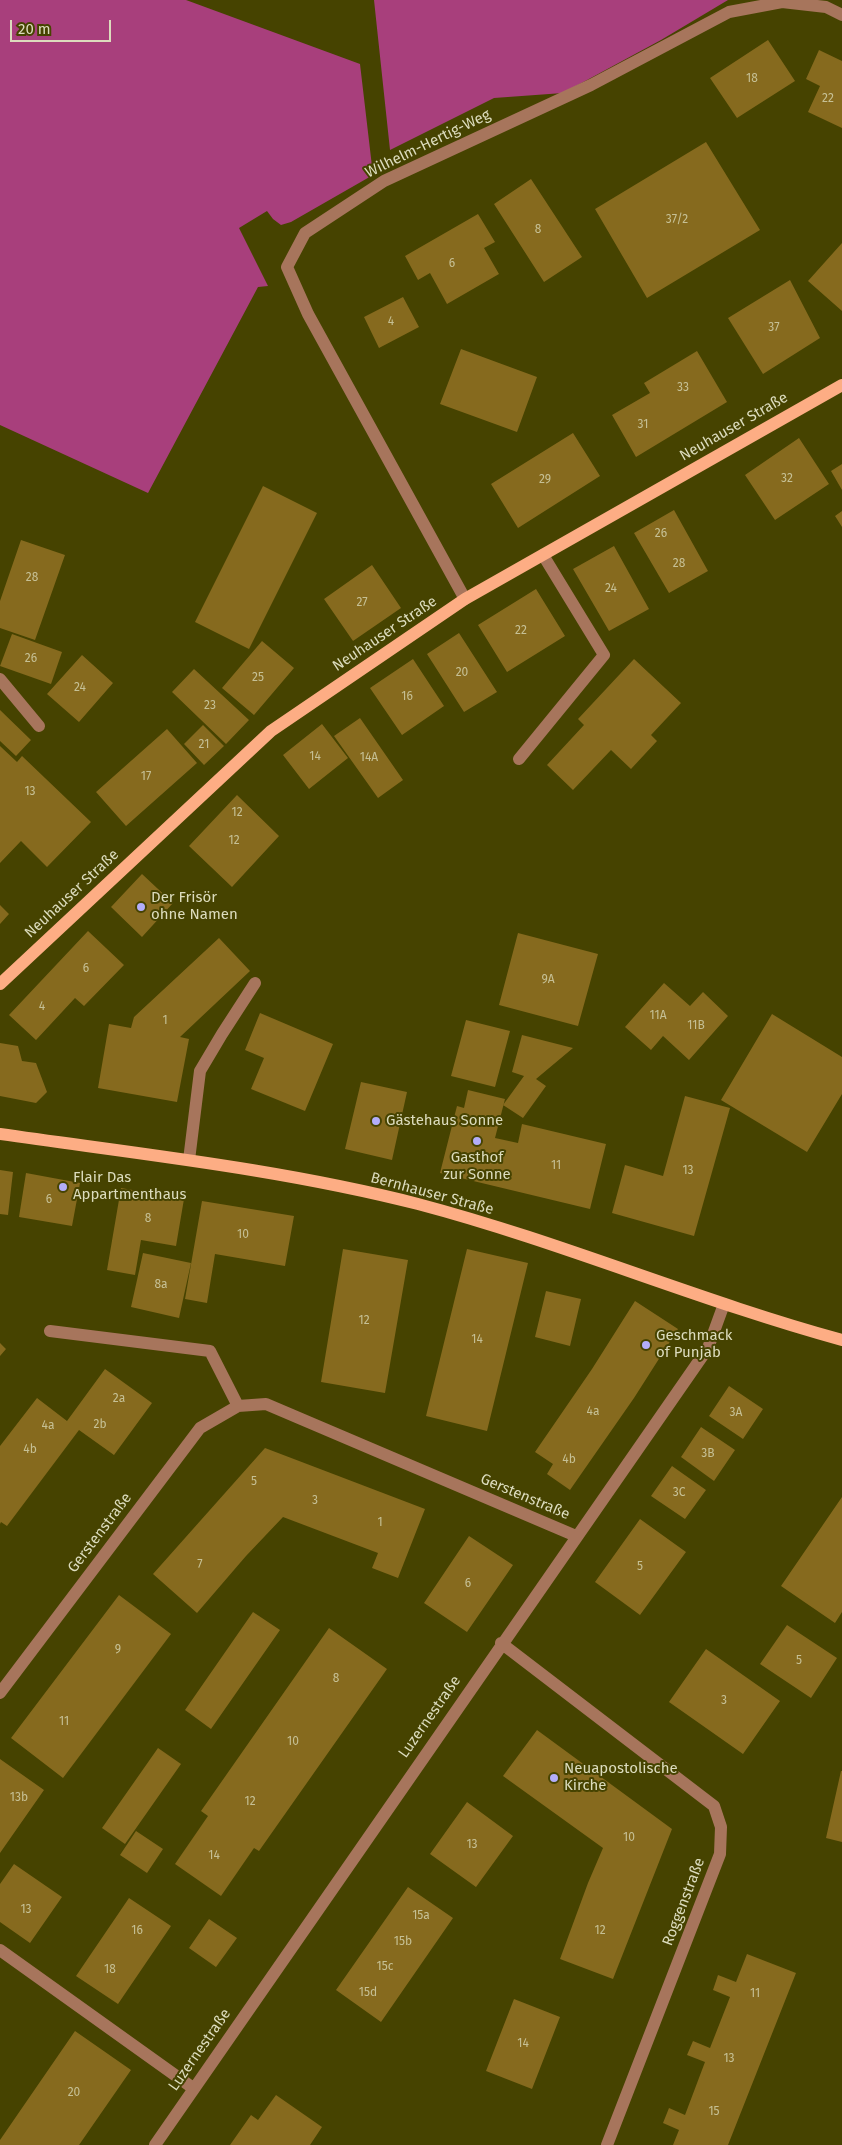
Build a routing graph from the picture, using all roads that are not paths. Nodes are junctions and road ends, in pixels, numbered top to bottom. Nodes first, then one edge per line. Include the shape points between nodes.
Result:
1 (842, 15) edge
2 (842, 385) edge
3 (543, 555) junction
4 (465, 599) junction
5 (0, 678) edge
6 (39, 726) dead end
7 (519, 759) dead end
8 (255, 983) dead end
9 (0, 984) edge
10 (0, 1134) edge
11 (189, 1160) junction
12 (724, 1304) junction
13 (50, 1331) dead end
14 (842, 1340) edge
15 (238, 1406) junction
16 (576, 1536) junction
17 (501, 1644) junction
18 (0, 1693) edge
19 (0, 1950) edge
20 (193, 2088) junction
21 (155, 2145) edge
22 (606, 2145) edge

1 - 4 street, Wilhelm-Hertig-Weg via 826,7 782,2 729,12 591,85 384,181 305,233 287,267 290,274 313,322
2 - 3 main road, Neuhauser Straße
3 - 4 main road, Neuhauser Straße
3 - 7 street via 604,655
4 - 9 main road, Neuhauser Straße via 271,731
5 - 6 street
8 - 11 street via 200,1071
10 - 11 main road, Bernhauser Straße
11 - 12 main road, Bernhauser Straße via 318,1182 417,1204 524,1236
12 - 14 main road, Bernhauser Straße
12 - 16 street, Luzernestraße via 708,1348
13 - 15 street via 210,1351
15 - 16 street, Gerstenstraße via 266,1404
15 - 18 street, Gerstenstraße via 200,1428
16 - 17 street, Luzernestraße
17 - 20 street, Luzernestraße
17 - 22 street, Roggenstraße via 714,1806 721,1827 720,1854
19 - 20 street
20 - 21 street, Luzernestraße

